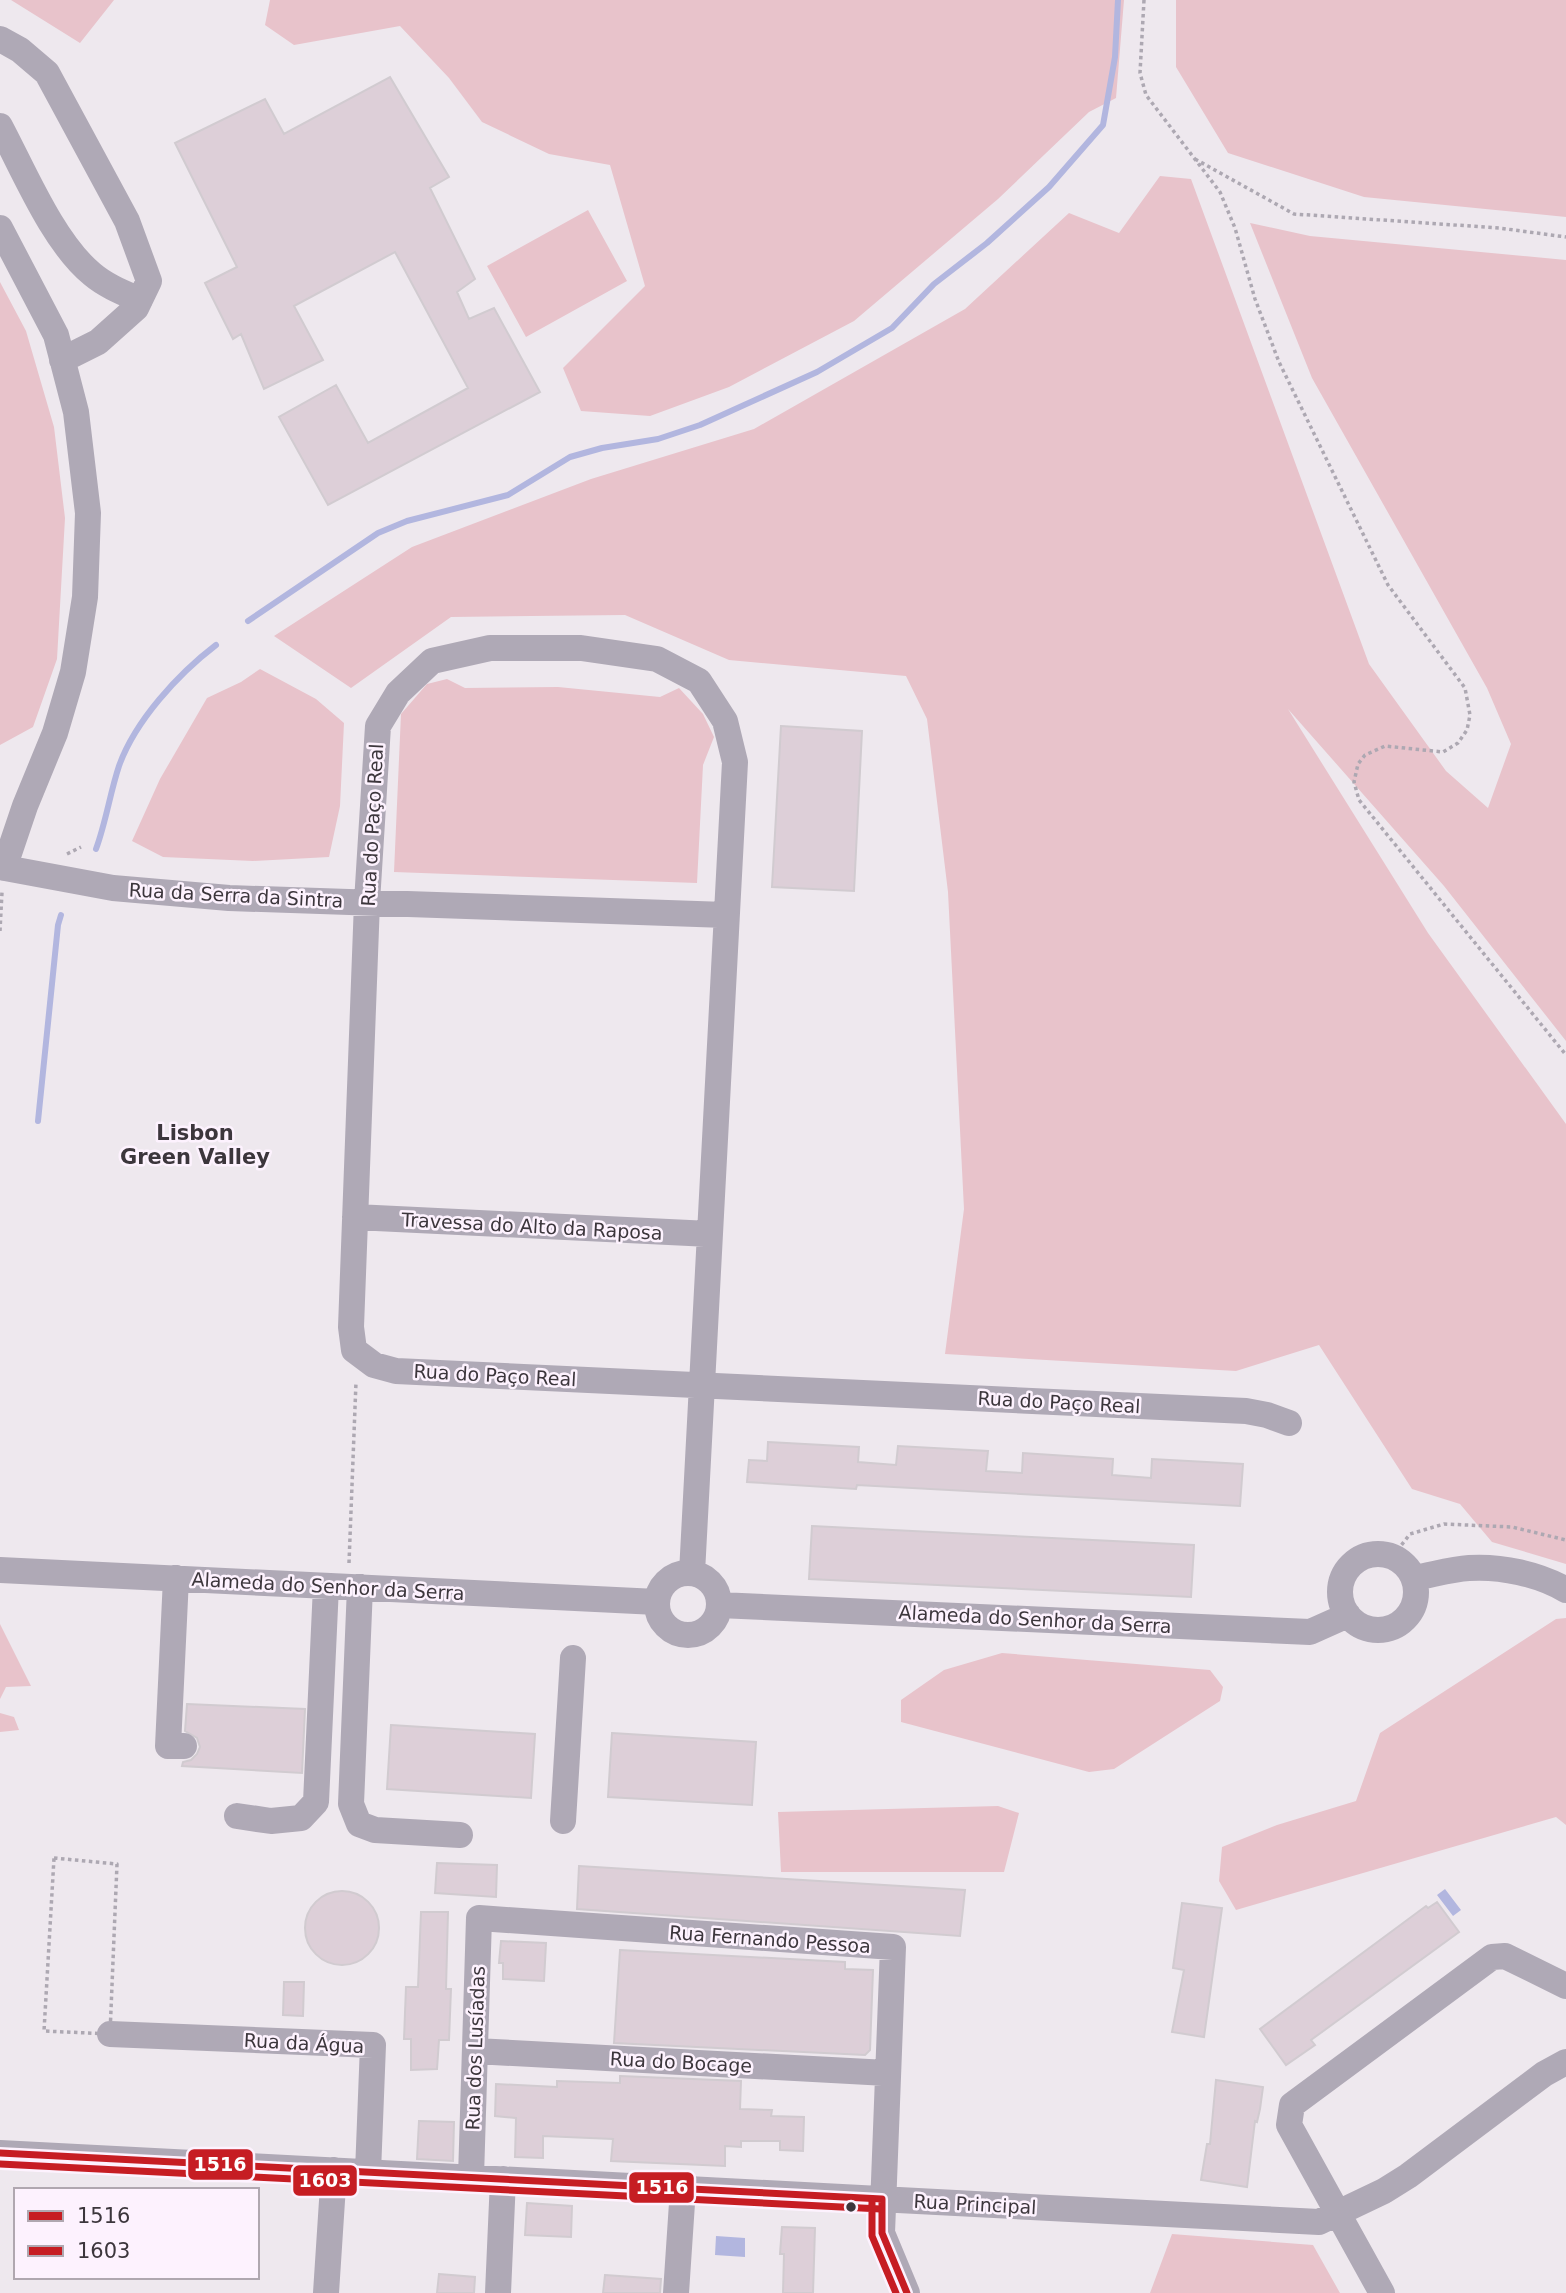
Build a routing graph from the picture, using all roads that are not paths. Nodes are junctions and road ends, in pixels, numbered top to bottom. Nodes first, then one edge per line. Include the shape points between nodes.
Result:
1 (3, 47) edge
2 (0, 126) edge
3 (0, 228) edge
4 (140, 300) junction
5 (62, 360) junction
6 (2, 867) edge
7 (367, 902) junction
8 (726, 915) junction
9 (355, 1217) junction
10 (710, 1234) junction
11 (702, 1386) junction
12 (1289, 1423) dead end
13 (0, 1570) edge
14 (692, 1573) junction
15 (176, 1578) junction
16 (1414, 1578) junction
17 (345, 1587) junction
18 (1566, 1590) edge
19 (657, 1602) junction
20 (719, 1605) junction
21 (1348, 1615) junction
22 (573, 1658) dead end
23 (184, 1746) dead end
24 (237, 1816) dead end
25 (563, 1821) dead end
26 (460, 1835) dead end
27 (479, 1918) joint
28 (1566, 1986) edge
29 (110, 2034) road end
30 (475, 2051) junction
31 (1566, 2062) edge
32 (887, 2073) junction
33 (0, 2153) edge
34 (334, 2170) junction
35 (368, 2172) junction
36 (471, 2177) junction
37 (503, 2179) junction
38 (683, 2188) junction
39 (882, 2199) junction
40 (1337, 2213) junction
41 (326, 2293) edge
42 (498, 2293) edge
43 (676, 2293) edge
44 (907, 2293) edge
45 (1382, 2293) edge

1 - 4 street via 47,73 127,221 149,281
2 - 4 street via 55,230 79,261 120,292
3 - 5 street via 56,335
4 - 5 street via 98,342
5 - 6 street via 76,412 88,513 86,597 74,672
6 - 7 street, Rua da Serra da Sintra via 113,888 229,898
7 - 8 street, Rua da Serra da Sintra
7 - 8 street, Rua do Paço Real via 378,726 398,693 432,661 490,648 581,648 657,659 699,681 725,721 735,762
7 - 9 street, Rua do Paço Real
8 - 10 street, Rua do Paço Real
9 - 10 street, Travessa do Alto da Raposa
9 - 11 street, Rua do Paço Real via 351,1327 354,1350 374,1365 396,1371
10 - 11 street, Rua do Paço Real
11 - 12 street, Rua do Paço Real via 1246,1411
11 - 14 street, Rua do Paço Real
13 - 15 street, Alameda do Senhor da Serra
14 - 19 street via 668,1580
14 - 20 street via 712,1583
15 - 17 street, Alameda do Senhor da Serra
15 - 23 street via 168,1746
16 - 18 street via 1469,1568 1509,1570
16 - 21 street via 1417,1594 1413,1609 1390,1629 1359,1626
16 - 21 street via 1393,1556 1363,1556 1343,1576 1340,1589
17 - 19 street, Alameda do Senhor da Serra
17 - 24 street via 316,1802 301,1818 271,1821
17 - 26 street via 359,1763 351,1804 359,1824 375,1830
19 - 20 street via 665,1625 686,1635 709,1627
20 - 21 street, Alameda do Senhor da Serra via 1311,1632
22 - 25 street
27 - 30 street, Rua dos Lusíadas
27 - 32 street, Rua Fernando Pessoa via 893,1947
28 - 40 street via 1505,1956 1492,1957 1293,2105 1289,2125
29 - 35 street, Rua da Água via 373,2045
30 - 32 street, Rua do Bocage
30 - 36 street, Rua dos Lusíadas
31 - 40 street, Rua Principal via 1408,2176
32 - 39 street, Rua Fernando Pessoa
33 - 34 street, Rua Principal
34 - 35 street, Rua Principal
34 - 41 street
35 - 36 street, Rua Principal
36 - 37 street, Rua Principal
37 - 38 street, Rua Principal
37 - 42 street
38 - 39 street, Rua Principal
38 - 43 street
39 - 40 street, Rua Principal via 1319,2222
39 - 44 street, Rua Fernando Pessoa via 882,2232
40 - 45 street

